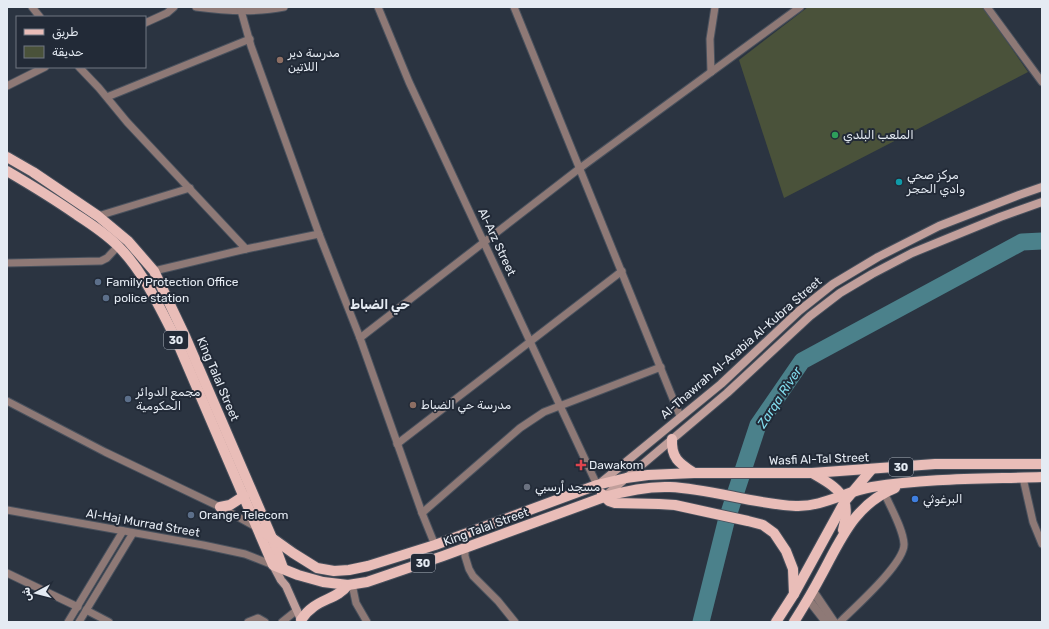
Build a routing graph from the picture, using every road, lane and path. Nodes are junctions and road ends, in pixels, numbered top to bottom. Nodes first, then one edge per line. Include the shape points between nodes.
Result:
1 (32, 7) edge
2 (174, 7) edge
3 (196, 7) edge
4 (284, 7) edge
5 (378, 7) edge
6 (514, 7) edge
7 (715, 7) edge
8 (800, 7) edge
9 (987, 7) edge
10 (241, 9) edge
11 (39, 16) edge
12 (146, 23) edge
13 (250, 39) junction
14 (43, 68) edge
15 (80, 68) edge
16 (711, 72) junction
17 (1042, 82) edge
18 (7, 86) edge
19 (107, 97) junction
20 (7, 157) edge
21 (580, 168) junction
22 (7, 171) edge
23 (1042, 187) edge
24 (190, 188) junction
25 (1042, 202) edge
26 (98, 216) junction
27 (319, 234) junction
28 (485, 242) junction
29 (118, 246) junction
30 (246, 249) junction
31 (7, 263) edge
32 (154, 271) junction
33 (622, 271) junction
34 (360, 338) junction
35 (531, 342) junction
36 (661, 367) junction
37 (7, 401) edge
38 (560, 405) junction
39 (680, 416) junction
40 (672, 439) junction
41 (398, 444) junction
42 (1042, 464) edge
43 (871, 470) junction
44 (694, 473) junction
45 (812, 473) junction
46 (1042, 477) edge
47 (626, 478) junction
48 (1024, 478) junction
49 (906, 483) junction
50 (597, 485) junction
51 (884, 492) junction
52 (244, 496) junction
53 (846, 496) junction
54 (604, 497) junction
55 (220, 507) junction
56 (7, 510) edge
57 (422, 512) junction
58 (258, 528) junction
59 (123, 531) junction
60 (133, 533) junction
61 (272, 538) junction
62 (841, 538) junction
63 (1042, 544) edge
64 (435, 545) junction
65 (465, 548) junction
66 (278, 566) junction
67 (7, 573) edge
68 (350, 584) junction
69 (794, 594) junction
70 (811, 595) junction
71 (78, 607) junction
72 (86, 610) junction
73 (300, 617) edge
74 (68, 622) edge
75 (79, 622) edge
76 (109, 622) edge
77 (248, 622) edge
78 (265, 622) edge
79 (282, 622) edge
80 (367, 622) edge
81 (515, 622) edge
82 (776, 622) edge
83 (794, 622) edge
84 (826, 622) edge
85 (834, 622) edge
86 (840, 622) edge

1 - 11 street
2 - 12 street
3 - 10 street via 218,10
4 - 10 street via 263,11
5 - 28 street, Al-Arz Street via 409,82
6 - 21 street
7 - 16 street via 710,39
8 - 16 street
9 - 17 street
10 - 13 street
13 - 19 street
13 - 27 street
14 - 18 street
15 - 19 street
16 - 21 street
19 - 24 street via 127,122
20 - 26 main road, King Talal Street / 30
21 - 28 street
21 - 33 street
22 - 29 main road, King Talal Street / 30 via 83,219
23 - 39 main road, Al-Thawrah Al-Arabia Al-Kubra Street via 940,226 878,257 833,284 799,311 721,384
24 - 26 street
24 - 30 street
25 - 40 main road, Al-Thawrah Al-Arabia Al-Kubra Street via 1000,216 912,253 840,293 810,316
26 - 32 main road, King Talal Street / 30 via 128,241
27 - 30 street
27 - 34 street
28 - 34 street
28 - 35 street, Al-Arz Street
29 - 31 street via 101,261
29 - 52 main road, King Talal Street / 30 via 142,276 169,327
30 - 32 street
32 - 61 main road, King Talal Street / 30 via 185,336
33 - 35 street
33 - 36 street
34 - 41 street
35 - 38 street, Al-Arz Street
35 - 41 street
36 - 38 street
36 - 39 street
37 - 55 street
38 - 50 street, Al-Arz Street
38 - 57 street via 520,428
39 - 50 main road, Al-Thawrah Al-Arabia Al-Kubra Street
40 - 44 main road via 673,454
40 - 47 main road, Al-Thawrah Al-Arabia Al-Kubra Street
41 - 57 street
42 - 43 main road, Wasfi Al-Tal Street / 30 via 935,464
43 - 45 main road, Wasfi Al-Tal Street / 30
43 - 53 main road
44 - 45 main road, Wasfi Al-Tal Street / 30
44 - 47 main road, Wasfi Al-Tal Street / 30
45 - 53 main road
46 - 48 main road, 30
47 - 50 main road, Wasfi Al-Tal Street / 30
47 - 54 main road, Al-Thawrah Al-Arabia Al-Kubra Street
48 - 49 main road, 30 via 948,479
48 - 63 street via 1033,522
49 - 51 main road
49 - 53 main road, 30 via 871,487
50 - 54 main road
50 - 64 main road, King Talal Street / 30
51 - 62 main road via 861,510
51 - 86 street via 900,531 904,545 902,554 872,591
52 - 55 main road via 230,505
52 - 58 main road, King Talal Street / 30
53 - 54 main road, 30 via 806,506 751,501 680,488 658,487 624,491
53 - 62 main road via 846,521
53 - 69 main road
54 - 65 main road, King Talal Street / 30
54 - 69 main road via 615,503 680,506 763,525 774,533 786,551 793,569
55 - 58 street
56 - 59 street, Al-Haj Murrad Street
57 - 64 street
58 - 61 main road, King Talal Street / 30
58 - 66 main road, King Talal Street / 30
59 - 60 street, Al-Haj Murrad Street
59 - 71 street
60 - 66 street, Al-Haj Murrad Street via 203,544 245,554
60 - 72 street
61 - 64 main road, King Talal Street / 30 via 317,568 334,571 368,566
61 - 66 main road, King Talal Street / 30
62 - 70 main road
65 - 68 main road, King Talal Street / 30 via 367,582
65 - 81 street via 464,556 468,569
66 - 68 main road, King Talal Street / 30 via 310,579
66 - 73 main road via 280,580 286,586
67 - 71 street
68 - 73 main road via 310,608
68 - 80 street via 356,603
69 - 82 main road
70 - 83 main road
70 - 84 street
70 - 85 street
71 - 74 street
72 - 75 street
72 - 76 street
73 - 79 street
77 - 78 street via 258,618

